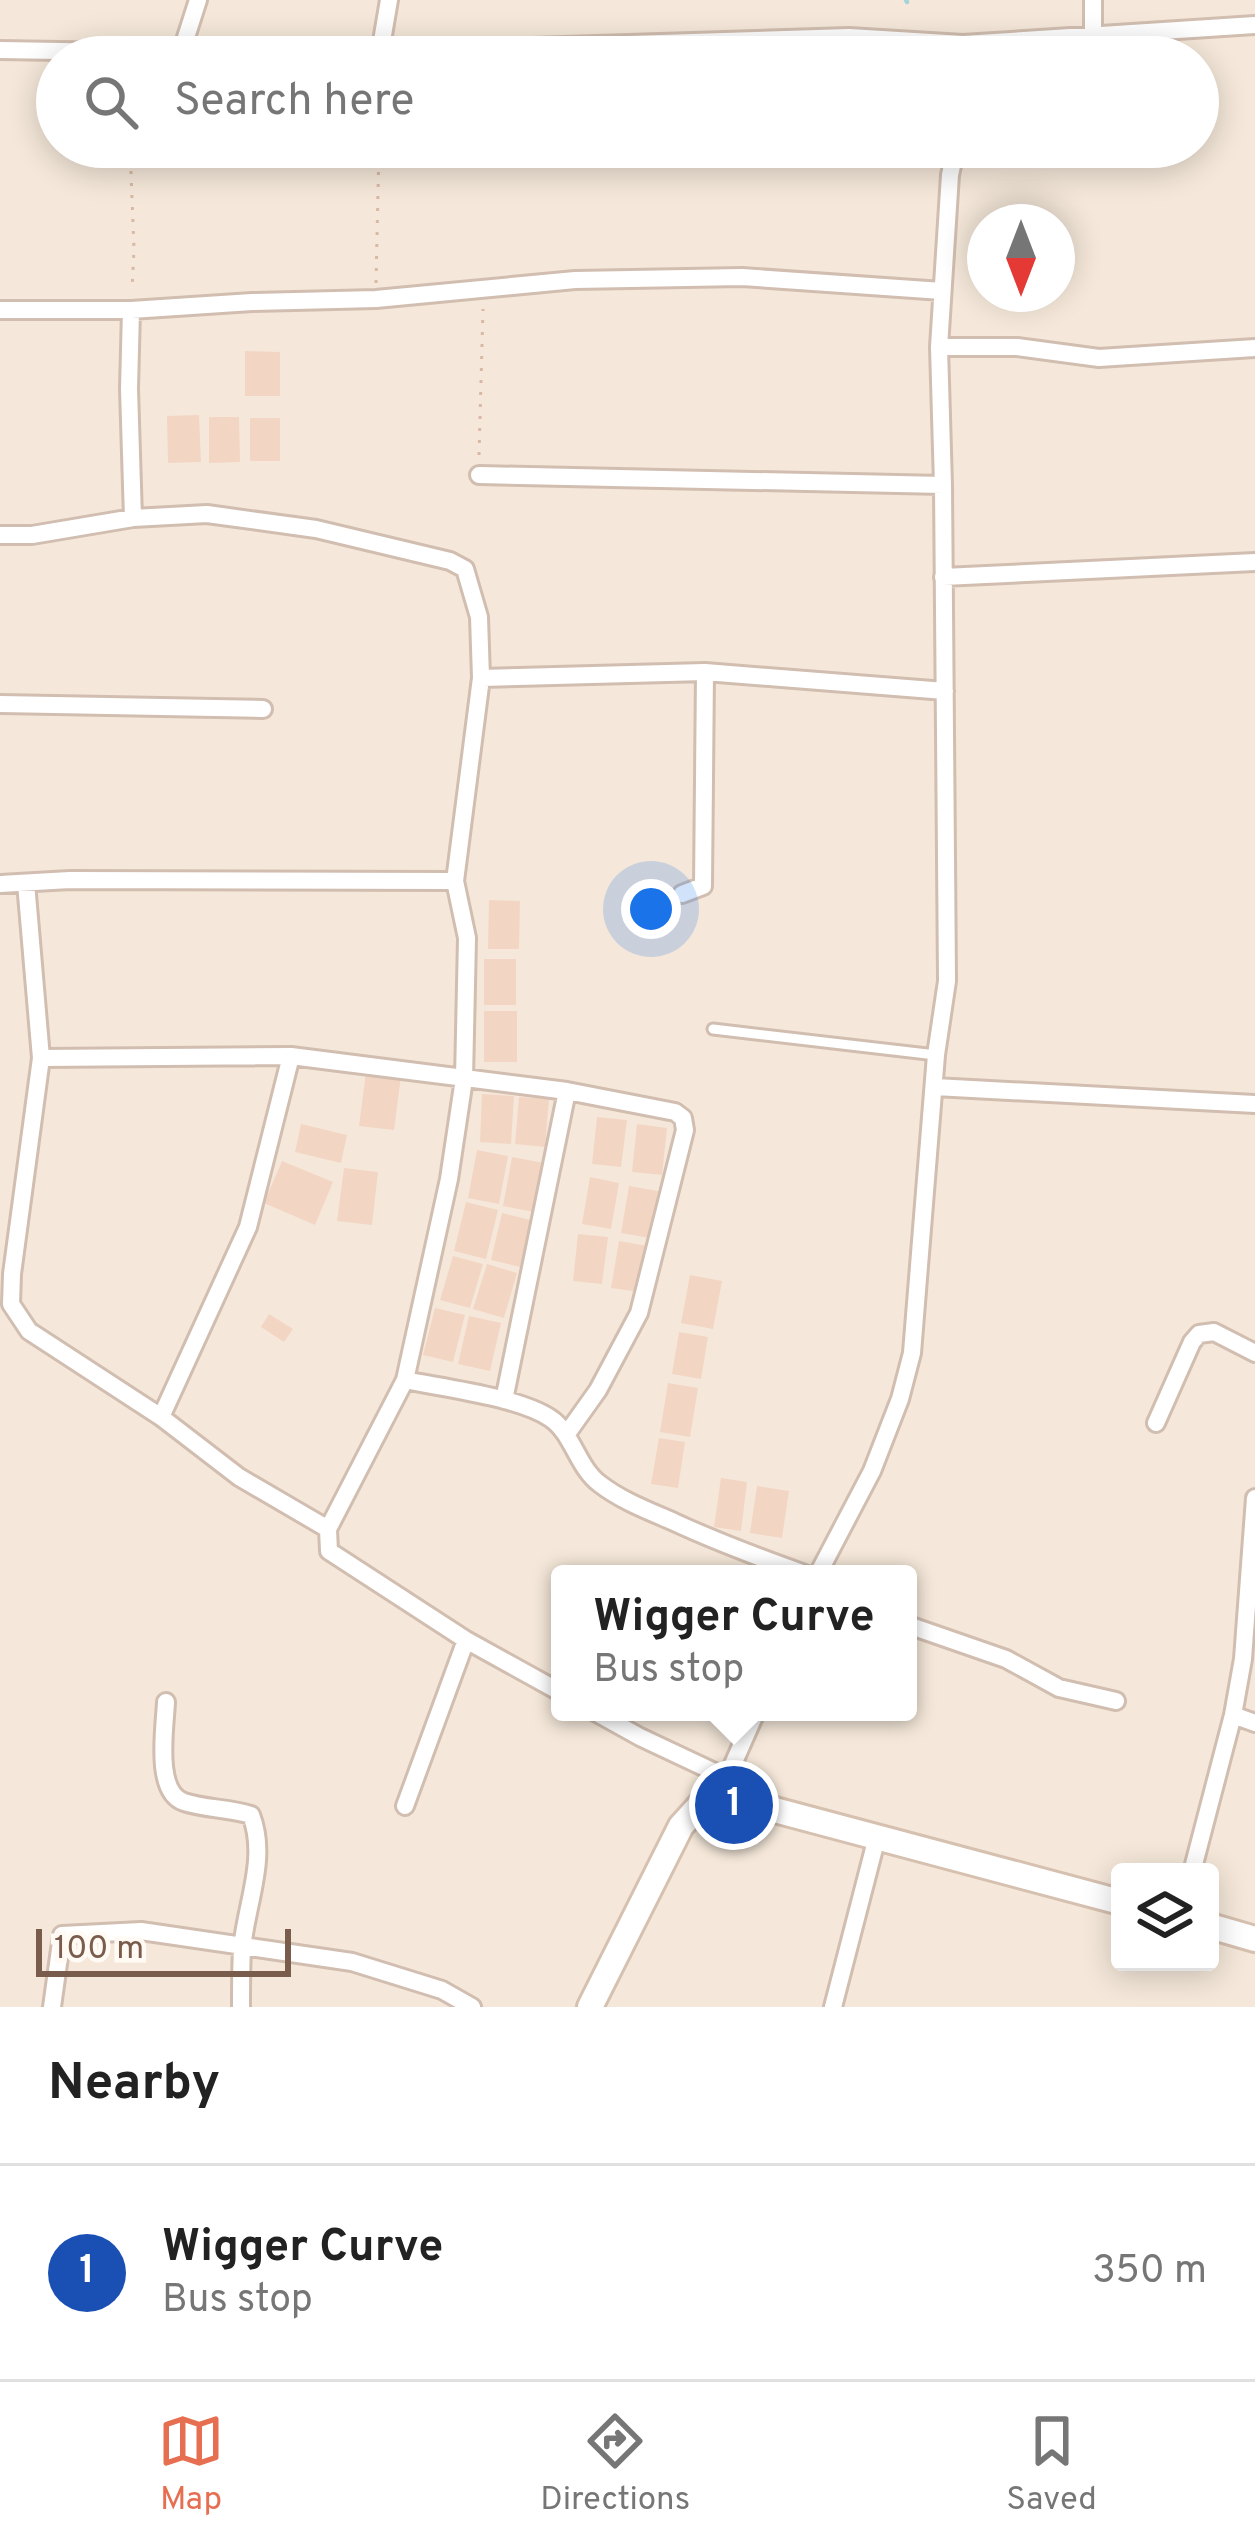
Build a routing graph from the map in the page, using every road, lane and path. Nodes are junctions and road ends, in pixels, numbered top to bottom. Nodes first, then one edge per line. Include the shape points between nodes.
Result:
1 (198, 0) edge
2 (389, 0) edge
3 (1093, 0) edge
4 (1255, 25) edge
5 (1093, 34) junction
6 (186, 36) edge
7 (383, 36) edge
8 (1074, 36) edge
9 (0, 50) edge
10 (36, 51) edge
11 (131, 168) edge
12 (379, 168) edge
13 (952, 168) edge
14 (483, 288) junction
15 (942, 291) junction
16 (376, 299) junction
17 (0, 310) edge
18 (131, 310) junction
19 (939, 347) junction
20 (1255, 348) edge
21 (479, 475) joint
22 (943, 485) junction
23 (133, 518) junction
24 (0, 535) edge
25 (1255, 562) edge
26 (943, 578) junction
27 (706, 672) junction
28 (481, 678) junction
29 (945, 691) junction
30 (0, 704) edge
31 (263, 709) dead end
32 (455, 881) junction
33 (26, 883) junction
34 (0, 884) edge
35 (682, 894) dead end
36 (713, 1029) dead end
37 (291, 1055) junction
38 (936, 1055) junction
39 (40, 1058) junction
40 (464, 1079) junction
41 (935, 1088) junction
42 (567, 1090) junction
43 (1255, 1104) edge
44 (1255, 1353) edge
45 (405, 1380) junction
46 (504, 1400) junction
47 (161, 1417) junction
48 (1156, 1423) dead end
49 (566, 1435) junction
50 (1255, 1498) edge
51 (328, 1529) junction
52 (780, 1565) edge
53 (823, 1565) edge
54 (917, 1628) edge
55 (466, 1640) junction
56 (551, 1688) edge
57 (1116, 1701) dead end
58 (166, 1702) dead end
59 (1233, 1715) junction
60 (611, 1721) edge
61 (751, 1721) edge
62 (1255, 1723) edge
63 (719, 1785) junction
64 (404, 1806) dead end
65 (877, 1837) junction
66 (1194, 1863) edge
67 (1111, 1900) edge
68 (1219, 1930) edge
69 (1255, 1940) edge
70 (242, 1947) junction
71 (52, 2007) edge
72 (241, 2007) edge
73 (472, 2007) edge
74 (590, 2007) edge
75 (833, 2007) edge

1 - 6 street
2 - 7 street
3 - 5 street
4 - 5 street
5 - 8 street
9 - 10 street
11 - 18 path
12 - 16 path
13 - 15 street
14 - 15 street via 742,277
14 - 16 street
14 - 21 path
15 - 19 street
16 - 18 street
17 - 18 street
18 - 23 street
19 - 20 street via 1099,358
19 - 22 street
21 - 22 street
22 - 26 street
23 - 24 street
23 - 28 street via 248,518 450,561 465,569 473,592
25 - 26 street
26 - 29 street
27 - 28 street
27 - 29 street
27 - 35 street via 703,886
28 - 32 street
29 - 38 street via 947,981
30 - 31 street
32 - 33 street
32 - 40 street via 467,938
33 - 34 street
33 - 39 street
36 - 38 lane
37 - 39 street
37 - 40 street
37 - 47 street via 248,1227
38 - 41 street
39 - 47 street via 11,1304 29,1331
40 - 42 street
40 - 45 street
41 - 43 street
41 - 53 street via 912,1353 872,1471
42 - 46 street
42 - 49 street via 675,1112 686,1130 639,1313
44 - 48 street via 1214,1332 1199,1334
45 - 46 street
45 - 51 street
46 - 49 street via 550,1418
47 - 51 street via 239,1477
49 - 52 street via 596,1481 632,1504
50 - 59 street
51 - 55 street via 329,1551
54 - 57 street via 1006,1659 1059,1688
55 - 56 street
55 - 64 street
58 - 70 street via 170,1791 179,1801 251,1815 258,1833
59 - 62 street
59 - 66 street
60 - 63 street
61 - 63 street
63 - 65 street
63 - 74 street via 681,1826
65 - 67 street
65 - 75 street
68 - 69 street
70 - 71 street via 142,1931 62,1935
70 - 72 street
70 - 73 street via 352,1962

